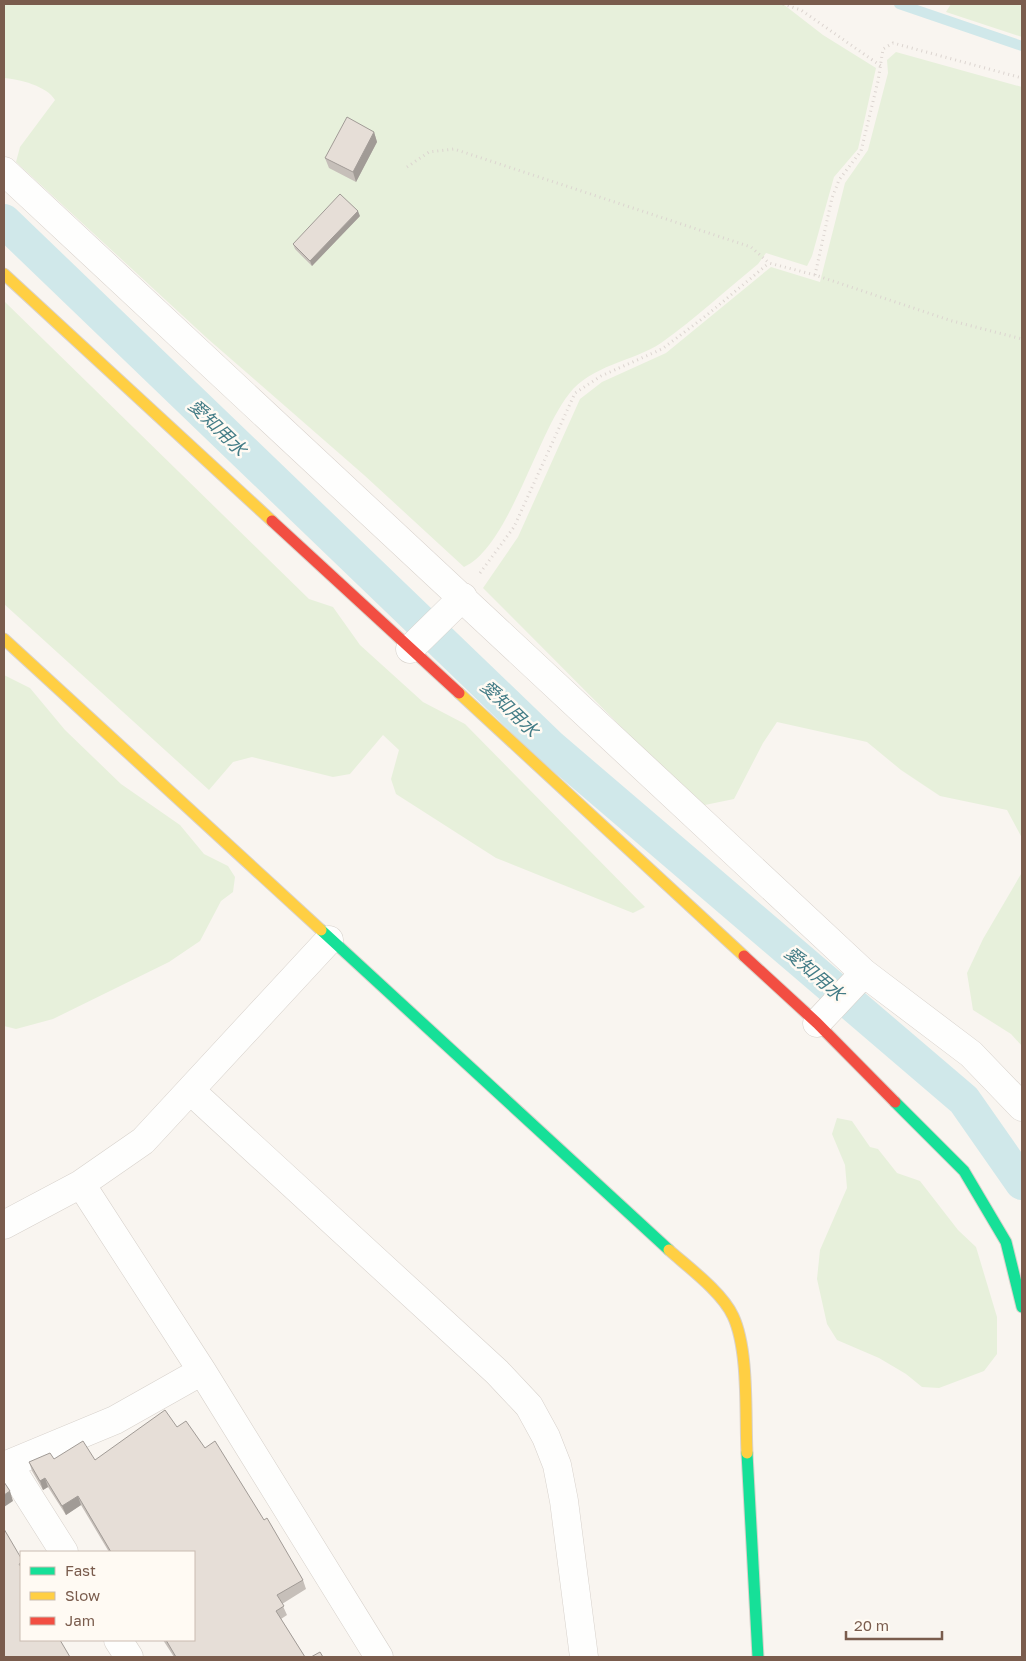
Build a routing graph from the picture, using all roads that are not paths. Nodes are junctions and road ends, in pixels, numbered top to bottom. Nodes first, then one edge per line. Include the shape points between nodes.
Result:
1 (4, 171) edge
2 (4, 274) edge
3 (459, 601) junction
4 (4, 639) edge
5 (416, 643) junction
6 (329, 940) junction
7 (861, 976) junction
8 (820, 1020) junction
9 (191, 1091) junction
10 (1022, 1107) edge
11 (82, 1184) junction
12 (4, 1225) edge
13 (1022, 1307) edge
14 (202, 1371) junction
15 (7, 1465) edge
16 (63, 1551) edge
17 (119, 1641) edge
18 (129, 1657) edge
19 (380, 1657) edge
20 (584, 1657) edge
21 (758, 1657) edge

1 - 3 street
2 - 5 street
3 - 5 street
3 - 7 street
4 - 6 street
5 - 8 street
6 - 9 street
6 - 21 street via 716,1293 733,1315 742,1347
7 - 8 street
7 - 10 street via 971,1054
8 - 13 street via 964,1171 1006,1242
9 - 11 street via 143,1141
9 - 20 street via 497,1372 529,1406 557,1465
11 - 12 street
11 - 14 street
14 - 15 street via 115,1420
14 - 19 street
15 - 16 street
17 - 18 street

